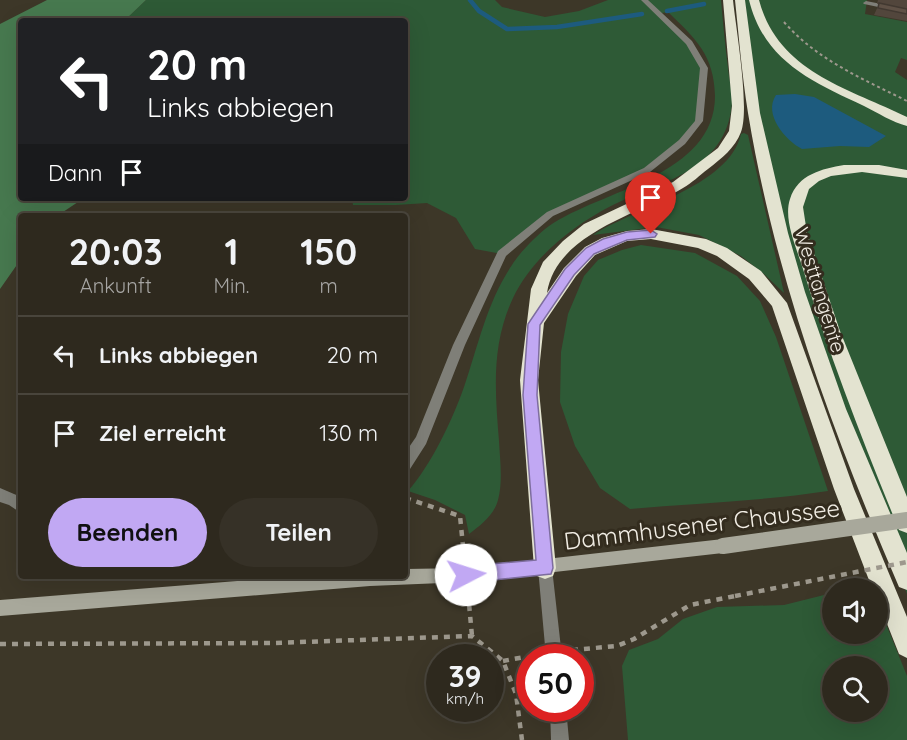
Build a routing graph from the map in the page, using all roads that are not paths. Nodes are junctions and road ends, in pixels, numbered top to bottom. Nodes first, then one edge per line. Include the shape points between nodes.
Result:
1 (644, 0) edge
2 (728, 0) edge
3 (740, 0) edge
4 (754, 0) edge
5 (866, 3) dead end
6 (907, 11) edge
7 (907, 122) edge
8 (907, 174) edge
9 (534, 324) junction
10 (408, 460) edge
11 (0, 495) edge
12 (18, 503) edge
13 (907, 521) edge
14 (545, 568) junction
15 (408, 577) edge
16 (358, 579) edge
17 (907, 579) edge
18 (0, 608) edge
19 (552, 644) edge
20 (907, 645) edge
21 (559, 722) edge
22 (560, 740) edge

1 - 10 street via 689,43 704,68 699,121 682,142 647,170 550,214 502,254 459,345 421,440
2 - 9 highway via 738,106 735,131 723,152 678,185 608,217 568,245 549,266 539,289
3 - 17 highway, Westtangente via 754,111 794,280 833,402
4 - 7 highway via 760,23 797,65 821,81
5 - 6 street
8 - 13 highway via 887,169 837,170 810,181 797,200 798,226 828,328
9 - 14 highway via 529,380
9 - 20 highway via 570,272 590,251 627,236 651,234 701,243 755,275 779,303 844,489
11 - 12 street
13 - 14 main road, Dammhusener Chaussee, bridge
14 - 15 main road, Dammhusener Chaussee
14 - 19 street
16 - 18 main road, Dammhusener Chaussee
21 - 22 street

